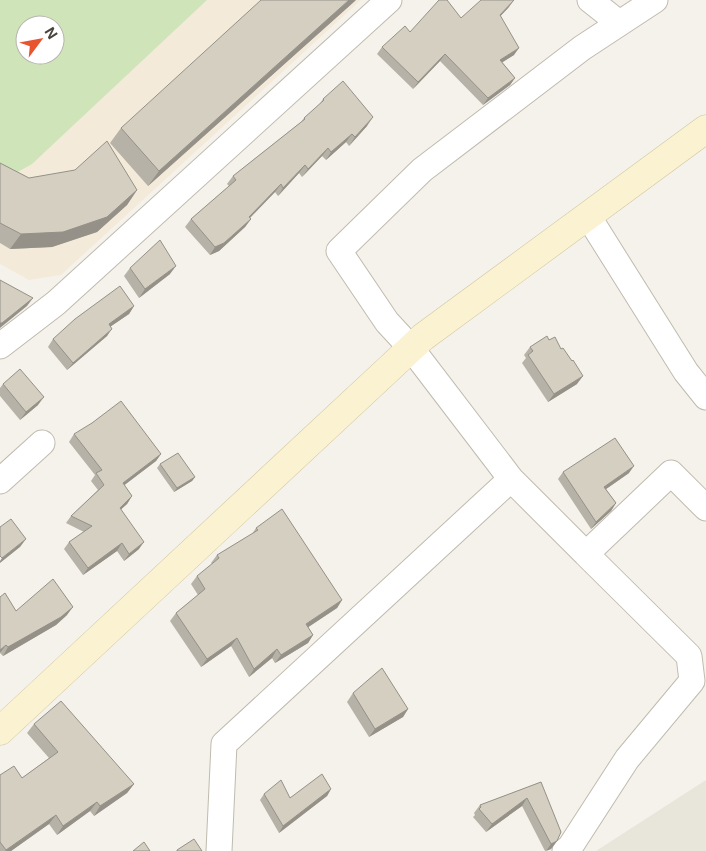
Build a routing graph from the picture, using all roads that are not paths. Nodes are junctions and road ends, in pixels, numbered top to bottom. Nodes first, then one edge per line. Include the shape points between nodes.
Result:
1 (389, 0) edge
2 (590, 0) edge
3 (655, 0) edge
4 (619, 23) junction
5 (706, 128) edge
6 (588, 216) junction
7 (0, 346) edge
8 (411, 348) junction
9 (706, 396) edge
10 (42, 443) dead end
11 (511, 479) junction
12 (0, 481) edge
13 (706, 508) edge
14 (586, 554) junction
15 (0, 731) edge
16 (219, 851) edge
17 (565, 851) edge

1 - 7 street via 56,303
2 - 4 street
3 - 4 street
4 - 8 street via 422,170 339,251 387,322
5 - 6 street
6 - 8 street
6 - 9 street via 686,372
8 - 11 street
8 - 15 street
10 - 12 street
11 - 14 street
11 - 16 street via 224,744
13 - 14 street via 671,473
14 - 17 street via 689,656 692,681 627,759

